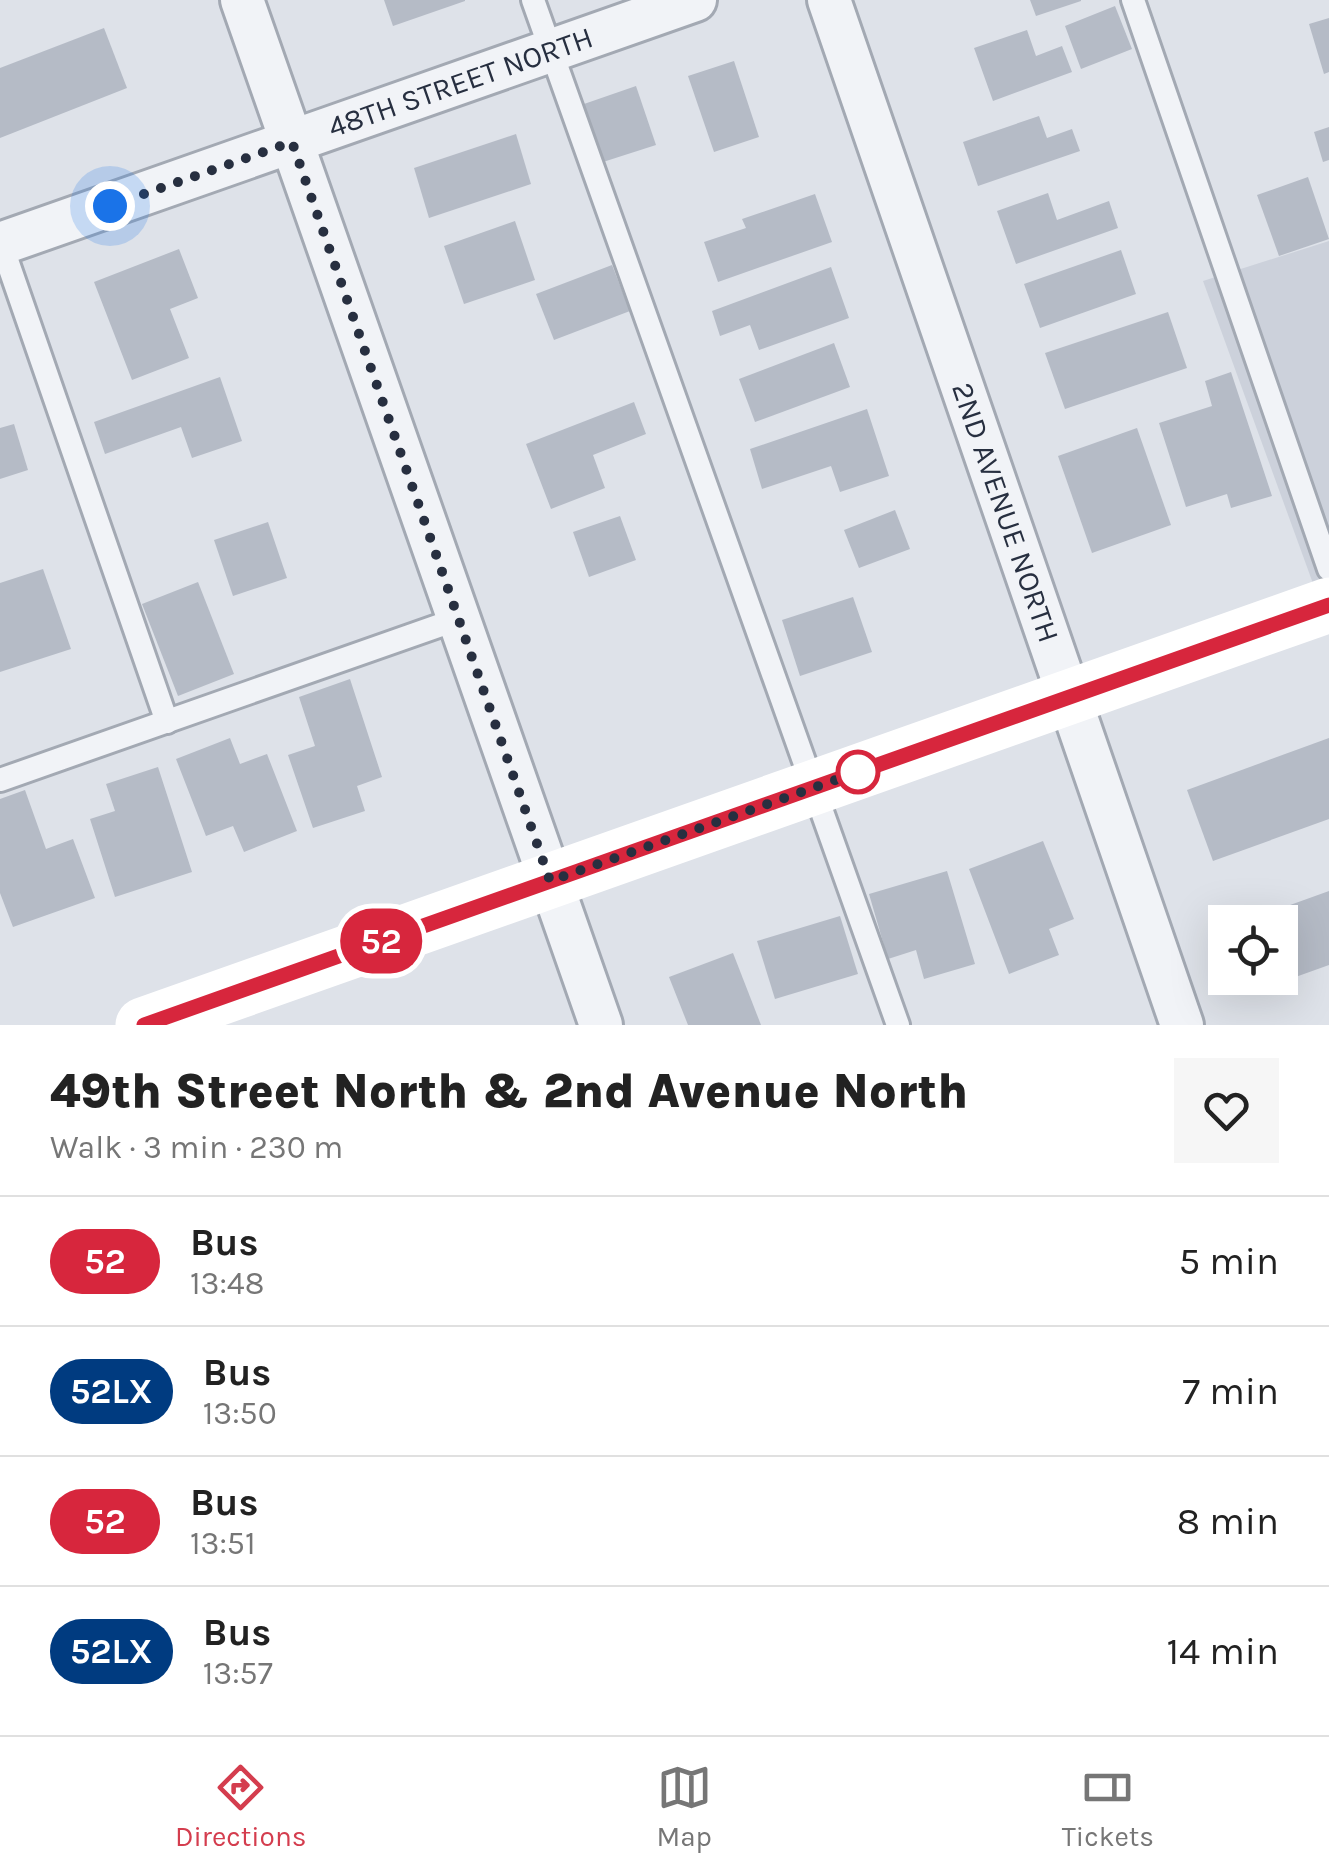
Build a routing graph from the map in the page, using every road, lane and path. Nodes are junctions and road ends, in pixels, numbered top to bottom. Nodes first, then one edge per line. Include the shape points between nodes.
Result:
1 (242, 0) edge
2 (533, 0) edge
3 (695, 0) edge
4 (829, 0) edge
5 (1133, 0) edge
6 (550, 51) junction
7 (292, 142) junction
8 (0, 243) edge
9 (1329, 569) edge
10 (1329, 605) edge
11 (458, 619) junction
12 (1069, 697) junction
13 (167, 722) junction
14 (0, 780) edge
15 (815, 788) junction
16 (550, 881) junction
17 (143, 1025) edge
18 (601, 1025) edge
19 (898, 1025) edge
20 (1182, 1025) edge

1 - 7 street
2 - 6 lane
3 - 6 street, 48TH STREET NORTH
4 - 12 street, 2ND AVENUE NORTH
5 - 9 lane
6 - 7 street, 48TH STREET NORTH
6 - 15 lane
7 - 8 street, 48TH STREET NORTH
7 - 11 street
8 - 13 lane
10 - 12 main road
11 - 13 lane
11 - 16 street
12 - 15 main road
12 - 20 street, 2ND AVENUE NORTH
13 - 14 lane
15 - 16 main road
15 - 19 lane
16 - 17 main road
16 - 18 street

